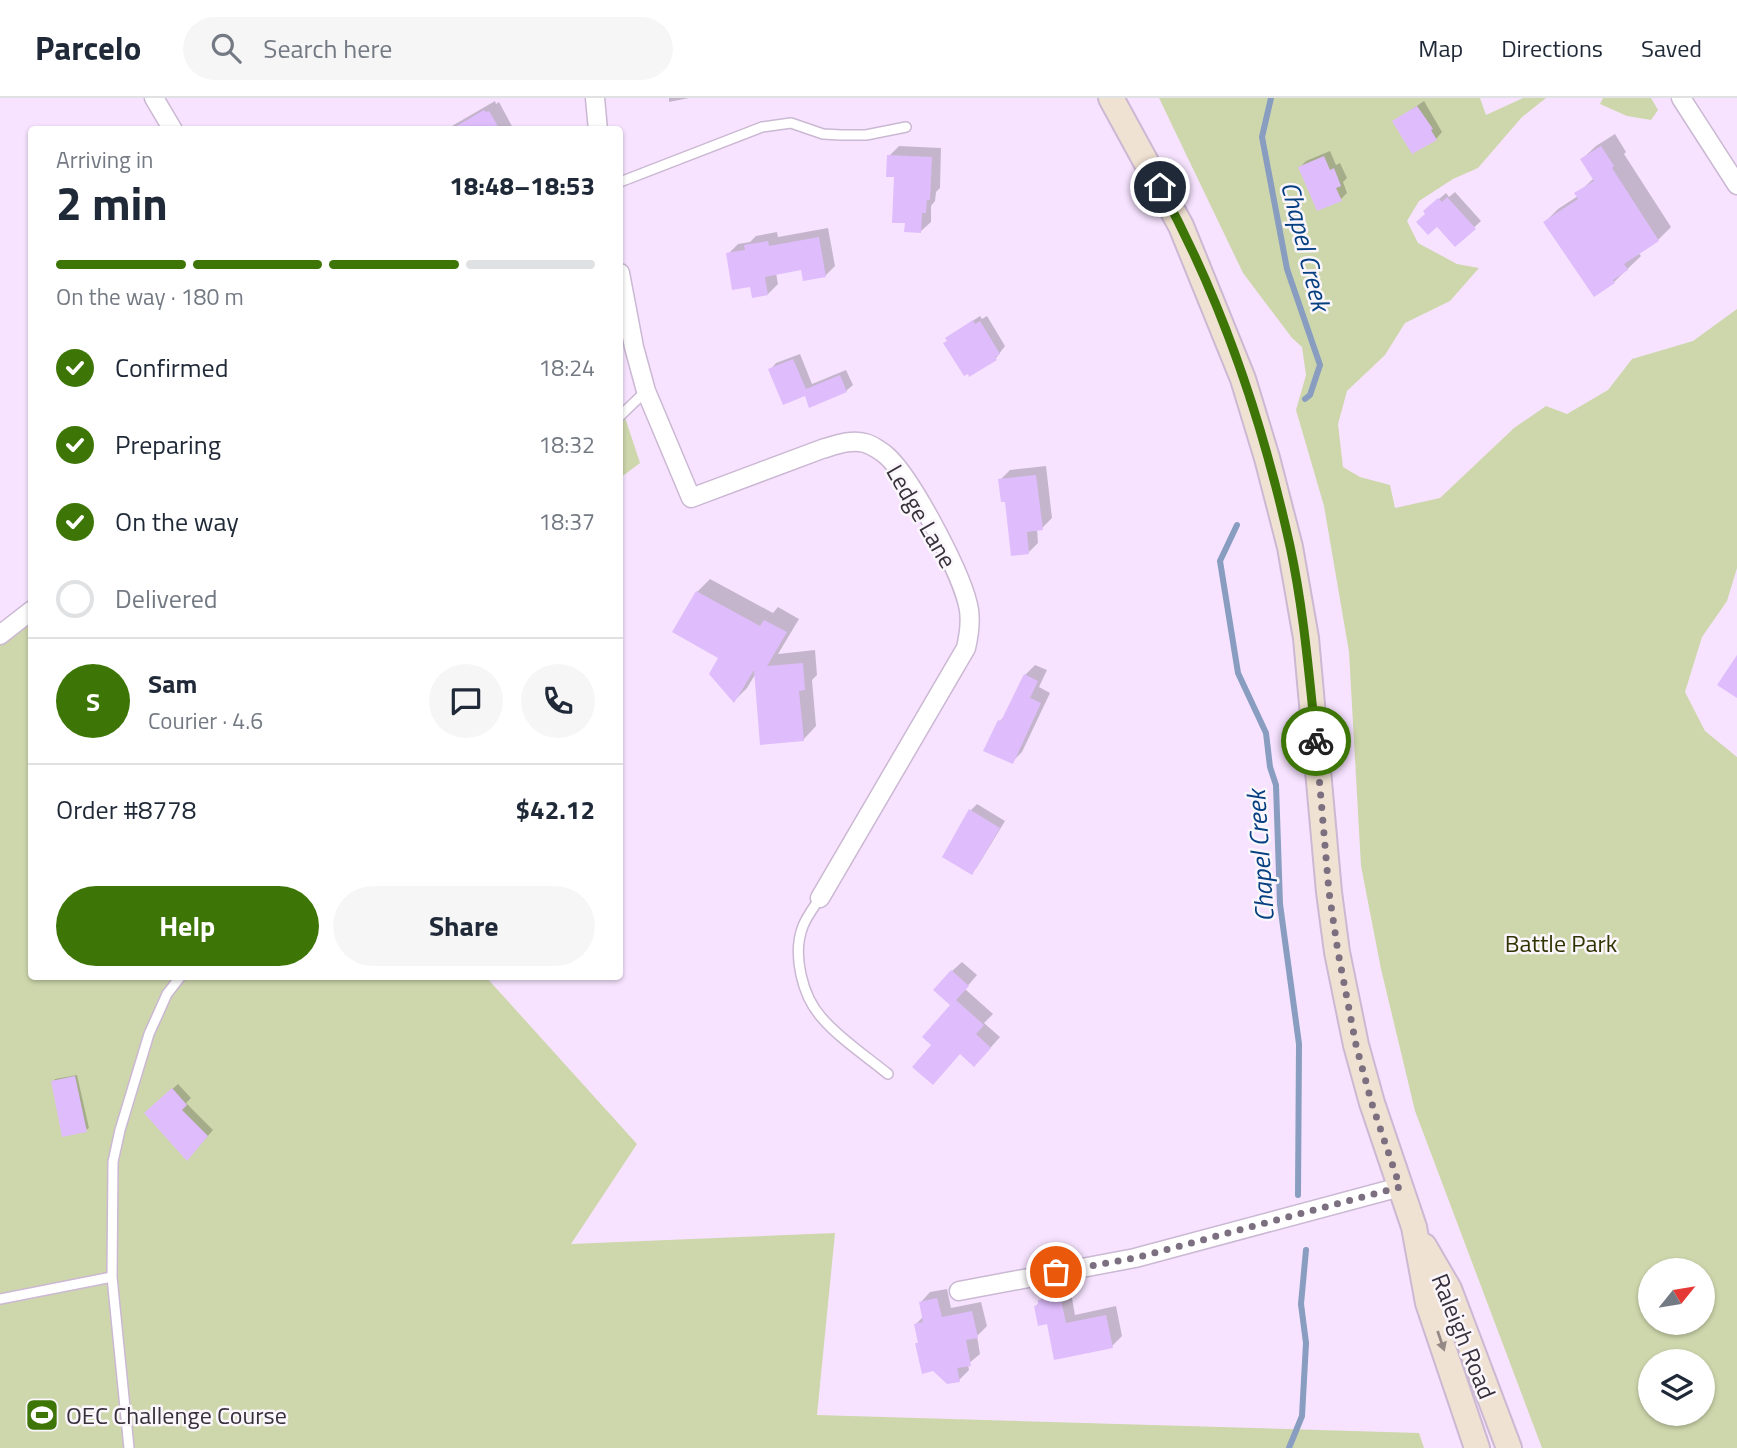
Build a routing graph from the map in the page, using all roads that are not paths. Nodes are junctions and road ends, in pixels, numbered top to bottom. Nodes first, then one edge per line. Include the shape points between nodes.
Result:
1 (154, 98) edge
2 (595, 98) edge
3 (1111, 98) edge
4 (1681, 98) edge
5 (171, 126) edge
6 (598, 126) edge
7 (906, 127) dead end
8 (623, 182) edge
9 (1737, 185) edge
10 (623, 289) edge
11 (646, 391) junction
12 (623, 413) edge
13 (28, 613) edge
14 (0, 635) edge
15 (820, 898) joint
16 (178, 980) edge
17 (888, 1074) dead end
18 (1400, 1187) junction
19 (1414, 1227) junction
20 (112, 1277) junction
21 (959, 1291) dead end
22 (0, 1298) edge
23 (129, 1448) edge
24 (1477, 1448) edge
25 (1509, 1448) edge

1 - 5 street
2 - 6 street
3 - 18 main road, Raleigh Road via 1181,226 1243,379 1267,458 1290,547 1306,638 1338,952 1356,1045
4 - 9 street
7 - 8 lane via 841,135 791,123 762,127
10 - 11 street, Ledge Lane
11 - 12 lane
11 - 15 street, Ledge Lane via 691,498 842,443 865,443 887,456 947,552 969,607 966,648
13 - 14 street
15 - 17 lane via 802,928 800,941 807,994 822,1019
16 - 20 lane via 149,1034 120,1130 113,1162
18 - 19 main road, Raleigh Road
18 - 21 street via 1135,1258
19 -> 24 main road, Raleigh Road via 1428,1303
19 - 25 main road, Raleigh Road via 1449,1289
20 - 22 lane
20 - 23 lane

